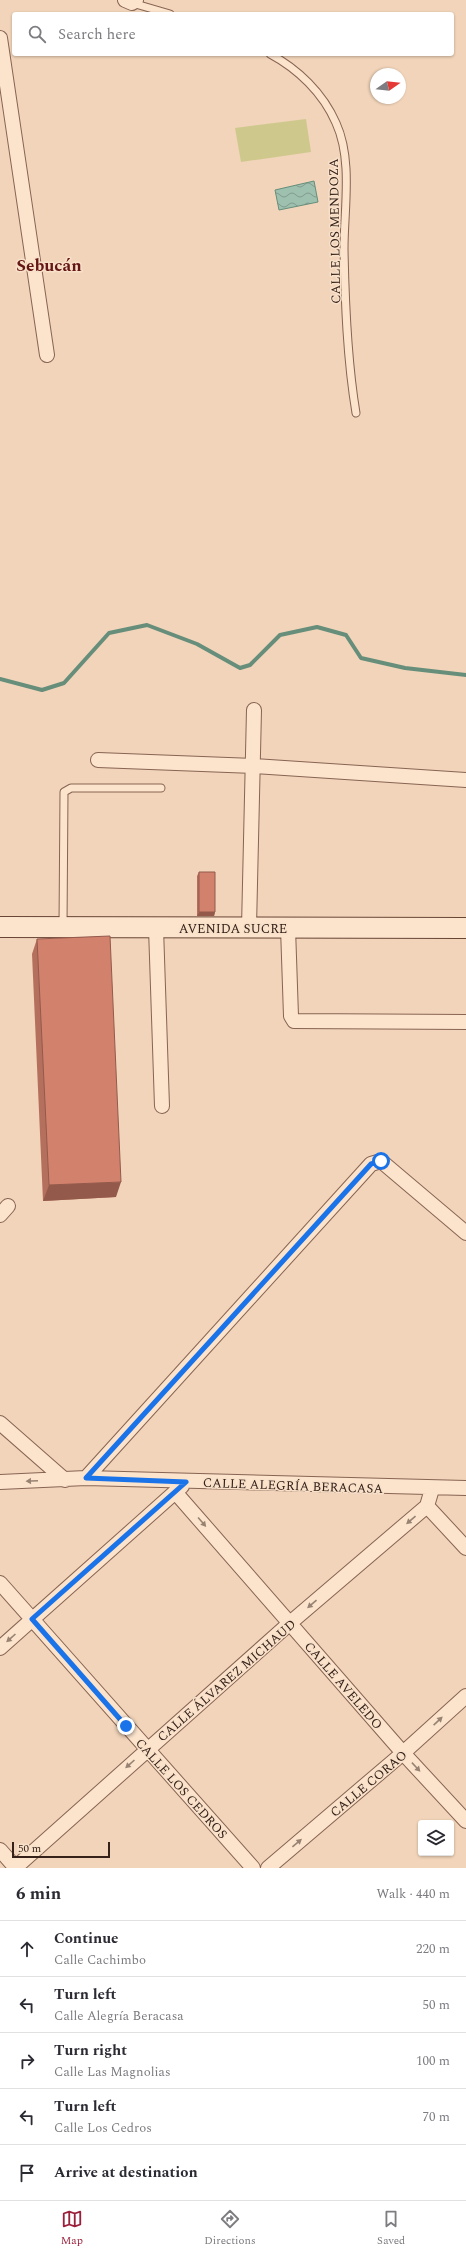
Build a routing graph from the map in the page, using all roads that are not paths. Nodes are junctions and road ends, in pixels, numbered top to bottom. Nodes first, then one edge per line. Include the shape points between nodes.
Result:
1 (131, 1) edge
2 (164, 12) edge
3 (0, 38) edge
4 (274, 56) edge
5 (47, 355) dead end
6 (356, 413) dead end
7 (254, 710) dead end
8 (98, 760) dead end
9 (254, 766) junction
10 (466, 780) edge
11 (161, 788) dead end
12 (0, 927) edge
13 (63, 927) junction
14 (249, 927) junction
15 (156, 928) junction
16 (288, 928) junction
17 (466, 928) edge
18 (466, 1022) edge
19 (162, 1106) dead end
20 (466, 1233) edge
21 (0, 1423) edge
22 (86, 1478) junction
23 (65, 1480) junction
24 (0, 1482) edge
25 (186, 1482) junction
26 (466, 1488) edge
27 (432, 1489) junction
28 (176, 1493) junction
29 (427, 1506) junction
30 (466, 1548) edge
31 (0, 1583) edge
32 (32, 1619) junction
33 (290, 1623) junction
34 (0, 1648) edge
35 (466, 1696) edge
36 (147, 1749) junction
37 (403, 1753) junction
38 (466, 1821) edge
39 (0, 1850) edge
40 (15, 1868) edge
41 (253, 1868) edge
42 (268, 1868) edge

1 - 2 lane
3 - 5 street
4 - 6 lane, CALLE LOS MENDOZA via 306,80 336,122 344,145 344,258 351,384
7 - 9 street
8 - 9 street
9 - 10 street
9 - 14 street
11 - 13 lane via 71,788 64,792
12 - 13 main road, AVENIDA SUCRE
13 - 15 main road, AVENIDA SUCRE
14 - 15 main road, AVENIDA SUCRE
14 - 16 main road, AVENIDA SUCRE
15 - 19 street
16 - 17 main road, AVENIDA SUCRE
16 - 18 street via 291,1016 294,1021
20 - 22 street via 381,1161 371,1164
21 - 23 street
22 - 23 street, CALLE ALEGRÍA BERACASA
22 - 25 street, CALLE ALEGRÍA BERACASA
23 -> 24 street, CALLE ALEGRÍA BERACASA
25 - 27 street, CALLE ALEGRÍA BERACASA
25 - 28 street
26 - 27 street, CALLE ALEGRÍA BERACASA
27 - 29 street
28 - 32 street
28 -> 33 street, CALLE AVELEDO
29 - 30 street
29 -> 33 street, CALLE ÁLVAREZ MICHAUD
31 - 32 street, CALLE LOS CEDROS
32 -> 34 street
32 - 36 street, CALLE LOS CEDROS
33 - 36 street, CALLE ÁLVAREZ MICHAUD
33 - 37 street, CALLE AVELEDO
37 -> 35 street, CALLE CORAO
36 -> 40 street, CALLE ÁLVAREZ MICHAUD
36 - 41 street, CALLE LOS CEDROS
37 -> 38 street, CALLE AVELEDO
42 -> 37 street, CALLE CORAO
39 - 40 street

